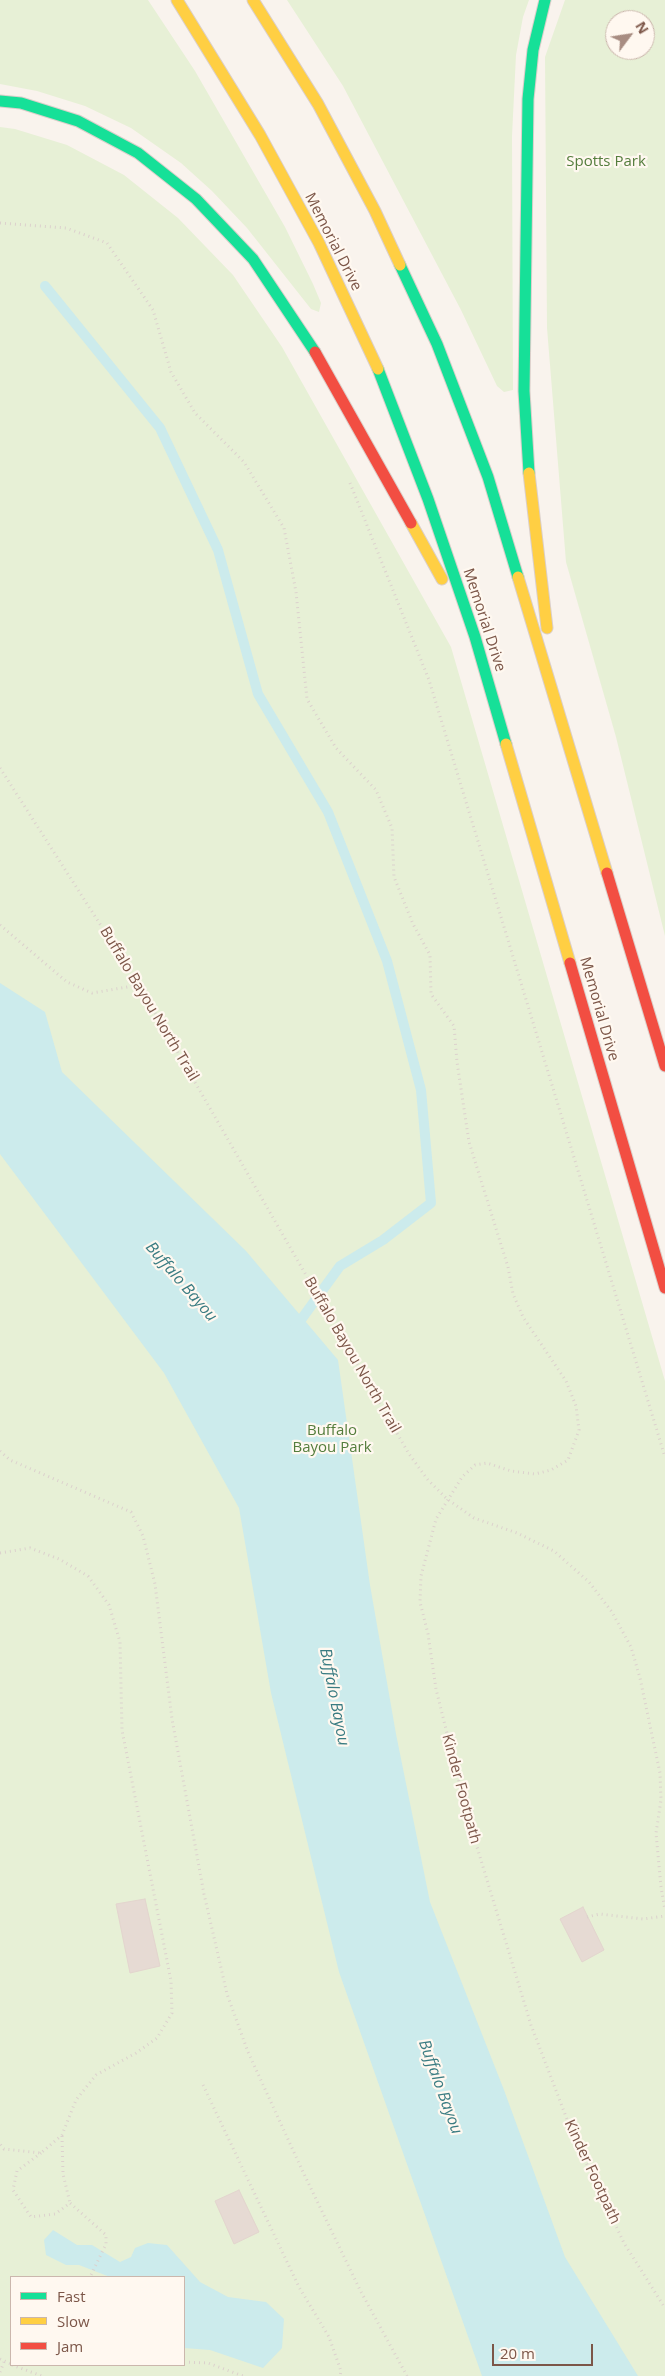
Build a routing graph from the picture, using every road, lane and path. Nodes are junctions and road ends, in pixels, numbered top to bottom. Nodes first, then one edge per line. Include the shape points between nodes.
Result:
1 (177, 0) edge
2 (253, 0) edge
3 (545, 0) edge
4 (0, 101) edge
5 (0, 223) edge
6 (348, 479) dead end
7 (475, 637) junction
8 (554, 694) junction
9 (0, 768) edge
10 (0, 925) edge
11 (139, 984) junction
12 (665, 1066) edge
13 (665, 1288) edge
14 (0, 1451) edge
15 (665, 1457) edge
16 (447, 1499) junction
17 (0, 1553) edge
18 (665, 1910) edge
19 (665, 1916) edge
20 (588, 1917) dead end
21 (203, 2085) dead end
22 (62, 2136) junction
23 (0, 2144) edge
24 (41, 2153) junction
25 (70, 2203) junction
26 (90, 2276) edge
27 (665, 2308) edge
28 (0, 2359) edge
29 (4, 2362) junction
30 (185, 2362) edge
31 (10, 2364) edge
32 (17, 2366) edge
33 (0, 2372) edge
34 (42, 2376) edge
35 (244, 2376) edge
36 (340, 2376) edge
37 (407, 2376) edge

1 - 7 main road, Memorial Drive via 260,135 319,243 378,369 428,499
2 - 8 main road via 318,104 362,186 437,344 488,477
3 - 8 main road via 533,50 528,99 524,391 526,442
4 - 7 main road via 20,103 78,121 138,153 196,199 253,259 304,333
5 - 16 path, Kinder Footpath via 66,228 108,244 153,310 171,372 196,413 244,462 284,528 296,592 306,699 336,748 376,790 392,828 394,877 430,955 430,994 454,1026 470,1142 508,1267 513,1294 523,1317 566,1381 576,1406 579,1430 568,1460 551,1470 535,1474 488,1463 475,1465
6 - 15 path via 429,680
7 - 13 main road, Memorial Drive
8 - 12 main road
9 - 11 path, Buffalo Bayou North Trail
10 - 11 path via 67,982 92,993
11 - 16 path, Buffalo Bayou North Trail via 409,1454
14 - 37 path via 10,1460 131,1512 143,1536 155,1584 172,1719 204,1894 228,1994 248,2052 303,2172 360,2290
16 - 18 path, Buffalo Bayou North Trail via 474,1518 554,1551 590,1582 612,1612 631,1647 660,1773 661,1800 656,1833
16 - 27 path, Kinder Footpath via 436,1519 420,1576 420,1602 436,1688 467,1814 531,2025 573,2135 624,2243
17 - 22 path via 30,1548 59,1559 88,1576 110,1605 120,1642 122,1730 171,1980 172,2013 157,2038 96,2075 76,2100
19 - 20 path via 643,1919 600,1914
21 - 36 path via 299,2287 329,2337
22 - 24 path
22 - 25 path via 63,2174
23 - 24 path via 4,2149
24 - 25 path via 17,2171 13,2190 31,2217 55,2214
25 - 26 path via 106,2236 106,2244
28 - 29 path
29 - 31 path
29 - 33 path
30 - 35 path via 208,2363
32 - 34 path

